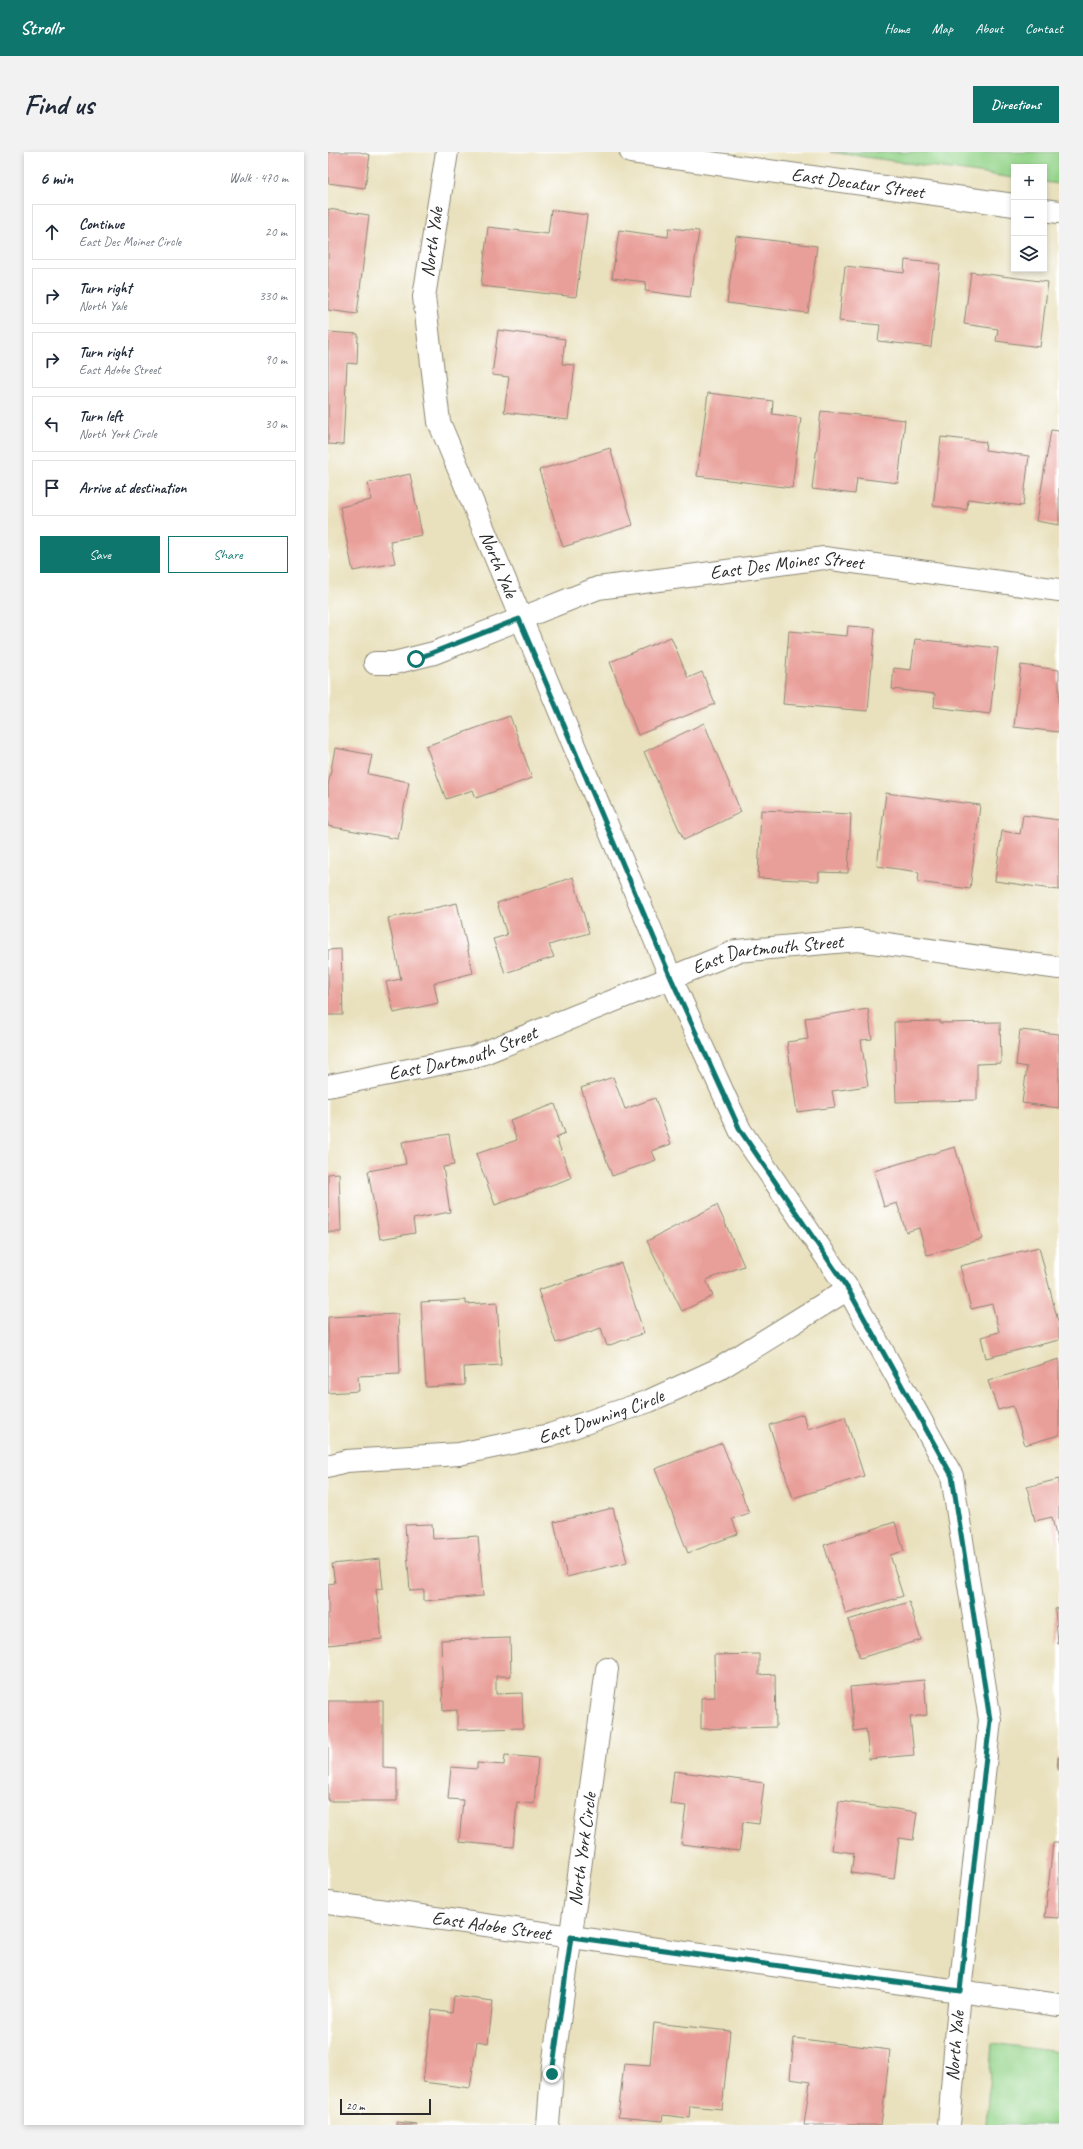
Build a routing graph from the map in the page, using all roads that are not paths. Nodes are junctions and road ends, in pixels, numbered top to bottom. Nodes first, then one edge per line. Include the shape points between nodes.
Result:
1 (447, 152) edge
2 (631, 152) edge
3 (1011, 205) edge
4 (1047, 210) edge
5 (1059, 212) edge
6 (1059, 590) edge
7 (519, 619) junction
8 (376, 663) dead end
9 (1059, 968) edge
10 (671, 978) junction
11 (328, 1086) edge
12 (848, 1289) junction
13 (328, 1466) edge
14 (607, 1669) dead end
15 (328, 1903) edge
16 (571, 1937) junction
17 (960, 1991) junction
18 (1059, 2005) edge
19 (548, 2125) edge
20 (949, 2125) edge

1 - 7 street, North Yale via 424,297 439,422
2 - 3 street, East Decatur Street
4 - 5 street
6 - 7 street, East Des Moines Street via 824,558 598,588
7 - 8 street, East Des Moines Street via 434,653 394,663
7 - 10 street, North Yale
9 - 10 street, East Dartmouth Street via 858,940 737,951
10 - 11 street, East Dartmouth Street via 474,1058
10 - 12 street, North Yale via 740,1130
12 - 13 street, East Downing Circle via 718,1369 649,1401 550,1435 459,1454 346,1461
12 - 17 street, North Yale via 952,1476 990,1720
14 - 16 street, North York Circle
15 - 16 street, East Adobe Street
16 - 17 street, East Adobe Street
16 - 19 street, North York Circle via 552,2074
17 - 18 street, East Adobe Street
17 - 20 street, North Yale

